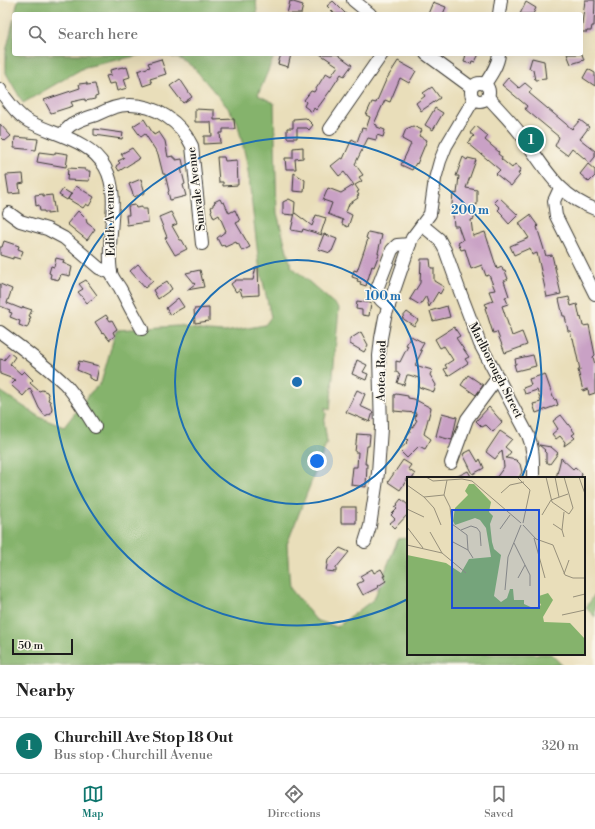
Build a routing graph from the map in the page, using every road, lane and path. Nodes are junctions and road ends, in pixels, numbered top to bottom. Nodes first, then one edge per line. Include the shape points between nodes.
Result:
1 (353, 0) edge
2 (501, 0) edge
3 (368, 12) edge
4 (499, 12) edge
5 (381, 56) edge
6 (428, 56) edge
7 (499, 56) edge
8 (485, 84) junction
9 (0, 89) edge
10 (473, 93) junction
11 (488, 97) junction
12 (330, 129) dead end
13 (62, 134) junction
14 (560, 188) junction
15 (595, 209) edge
16 (9, 213) dead end
17 (422, 226) junction
18 (202, 244) dead end
19 (410, 244) junction
20 (111, 273) junction
21 (595, 294) edge
22 (389, 306) junction
23 (142, 329) dead end
24 (0, 332) edge
25 (498, 377) junction
26 (95, 427) dead end
27 (452, 463) dead end
28 (533, 477) edge
29 (365, 542) dead end

1 - 3 street
2 - 4 street
5 - 12 street
6 - 10 street
7 - 8 street
8 - 10 street via 476,83
8 - 11 street via 489,91
9 - 13 street, Edith Avenue via 16,112 27,120
10 - 11 street via 480,101
10 - 17 street, Aotea Road via 440,161 430,214
11 - 14 street via 521,135
13 - 18 street, Sunvale Avenue via 73,124 127,104 156,110 171,119 189,138 192,146
13 - 20 street, Edith Avenue via 88,148 100,159 109,176 112,196
14 - 15 street via 572,198
14 - 21 street via 554,201 556,216
16 - 20 street via 20,221 47,229 64,238 99,268
17 - 19 street, Aotea Road
17 - 25 street, Marlborough Street via 439,239 445,250 478,338
19 - 22 street, Aotea Road
19 - 22 street via 397,245 392,250 377,289 380,299
20 - 23 street, Edith Avenue
22 - 29 street, Aotea Road via 379,356 381,428 378,473
24 - 26 street via 66,385
25 - 27 street via 467,419
25 - 28 street, Marlborough Street via 532,444

